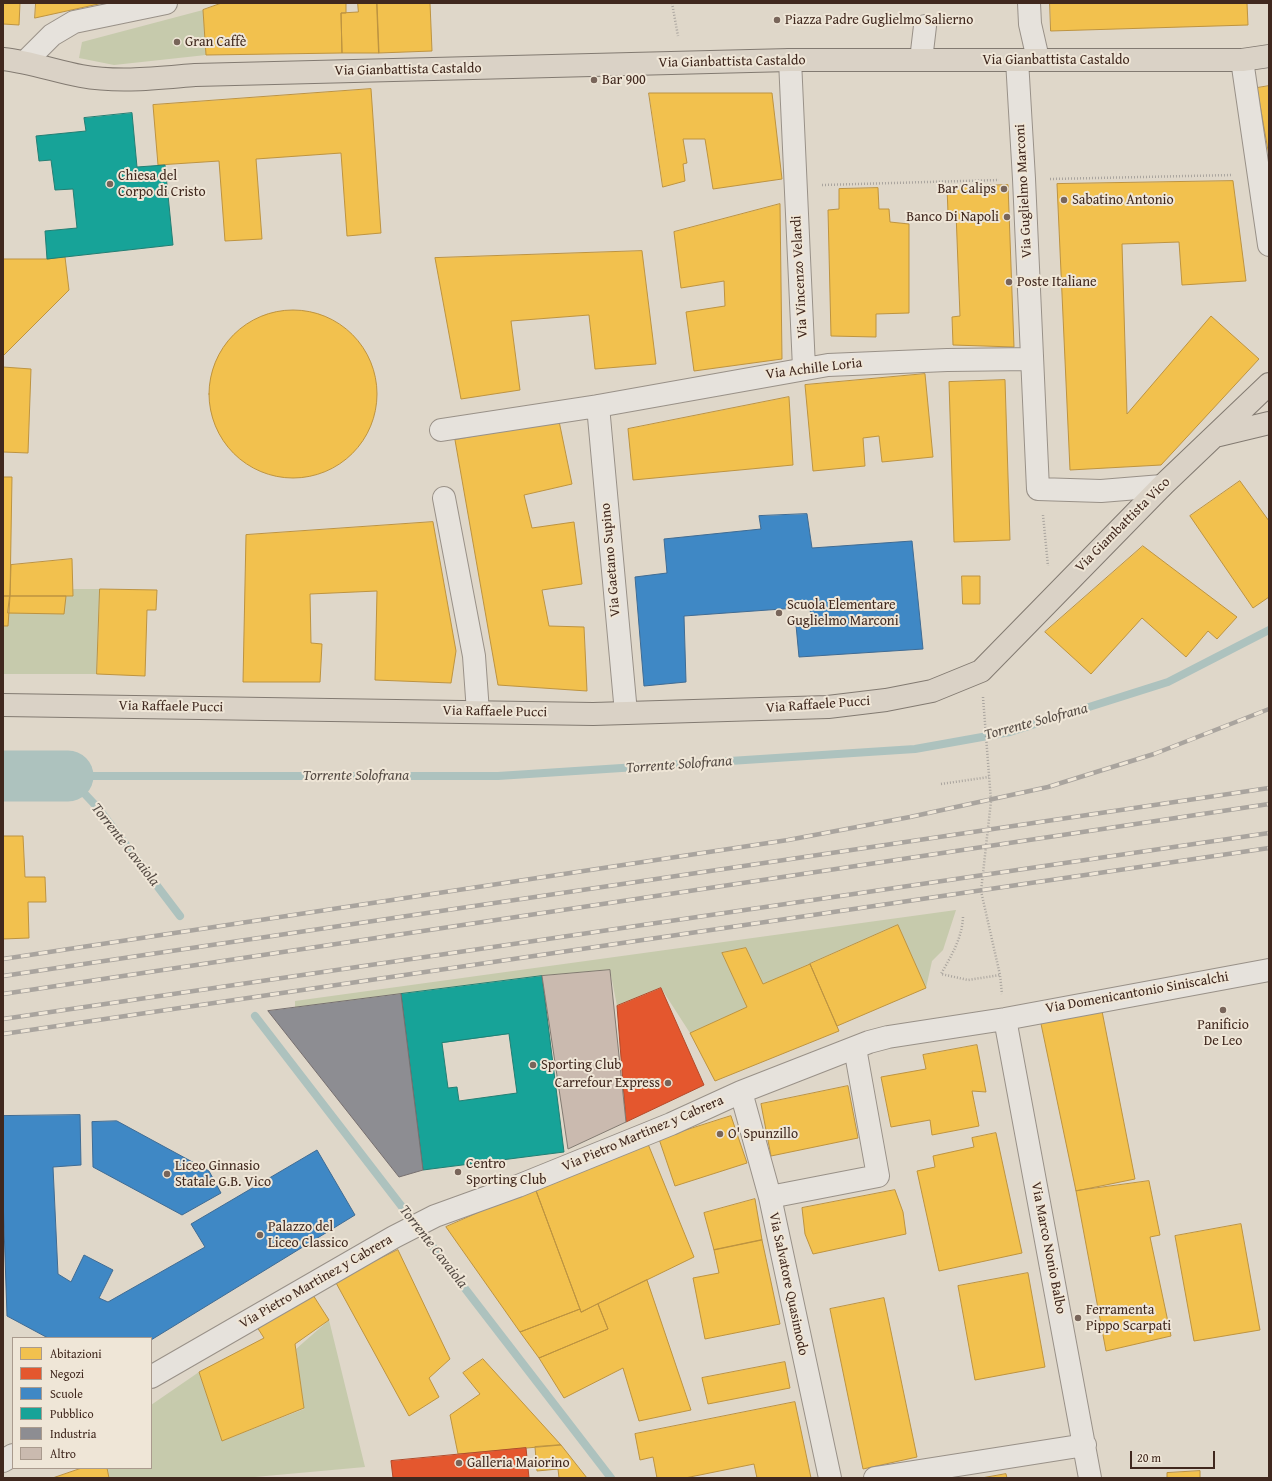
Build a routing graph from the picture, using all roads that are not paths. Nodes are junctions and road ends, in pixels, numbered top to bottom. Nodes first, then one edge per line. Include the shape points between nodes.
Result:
1 (166, 3) edge
2 (1029, 3) edge
3 (925, 26) dead end
4 (1269, 56) edge
5 (3, 59) edge
6 (790, 60) junction
7 (921, 60) junction
8 (1028, 60) junction
9 (1242, 60) junction
10 (26, 62) junction
11 (1269, 245) edge
12 (1032, 359) junction
13 (804, 368) junction
14 (1269, 384) edge
15 (598, 406) junction
16 (1269, 423) edge
17 (441, 430) dead end
18 (1215, 436) junction
19 (1162, 486) junction
20 (444, 498) dead end
21 (981, 671) joint
22 (3, 705) edge
23 (478, 712) junction
24 (626, 713) junction
25 (1269, 970) edge
26 (1005, 1019) junction
27 (855, 1048) junction
28 (741, 1092) junction
29 (770, 1197) junction
30 (152, 1376) edge
31 (1086, 1445) junction
32 (12, 1456) edge
33 (3, 1461) edge
34 (830, 1478) edge
35 (875, 1478) edge
36 (1090, 1478) edge

1 - 10 street via 74,22 52,35
2 - 8 street, Via Guglielmo Marconi
3 - 7 street
4 - 9 main road, Via Gianbattista Castaldo
5 - 10 main road, Via Gianbattista Castaldo
6 - 7 main road, Via Gianbattista Castaldo
6 - 10 main road, Via Gianbattista Castaldo via 195,75 139,80 83,76
6 - 13 street, Via Vincenzo Velardi
7 - 8 main road, Via Gianbattista Castaldo
8 - 9 main road, Via Gianbattista Castaldo
8 - 12 street, Via Guglielmo Marconi
9 - 11 street
12 - 13 street, Via Achille Loria via 856,363
12 - 19 street, Via Guglielmo Marconi via 1038,489 1108,490
13 - 15 street, Via Achille Loria
14 - 18 main road, Via Giambattista Vico
15 - 17 street, Via Achille Loria
15 - 24 street, Via Gaetano Supino
16 - 18 main road
18 - 19 main road, Via Giambattista Vico
19 - 21 main road, Via Giambattista Vico
20 - 23 street via 474,656
21 - 24 main road, Via Raffaele Pucci via 932,692 828,707
22 - 23 main road, Via Raffaele Pucci
23 - 24 main road, Via Raffaele Pucci
25 - 26 street, Via Domenicantonio Siniscalchi
26 - 27 street, Via Pietro Martinez y Cabrera via 888,1037
26 - 31 street, Via Marco Nonio Balbo
27 - 28 street, Via Pietro Martinez y Cabrera
27 - 29 street via 878,1176
28 - 29 street, Via Salvatore Quasimodo
28 - 30 street, Via Pietro Martinez y Cabrera via 671,1124 435,1216
29 - 34 street, Via Salvatore Quasimodo
31 - 35 street
31 - 36 street, Via Marco Nonio Balbo
32 - 33 street

